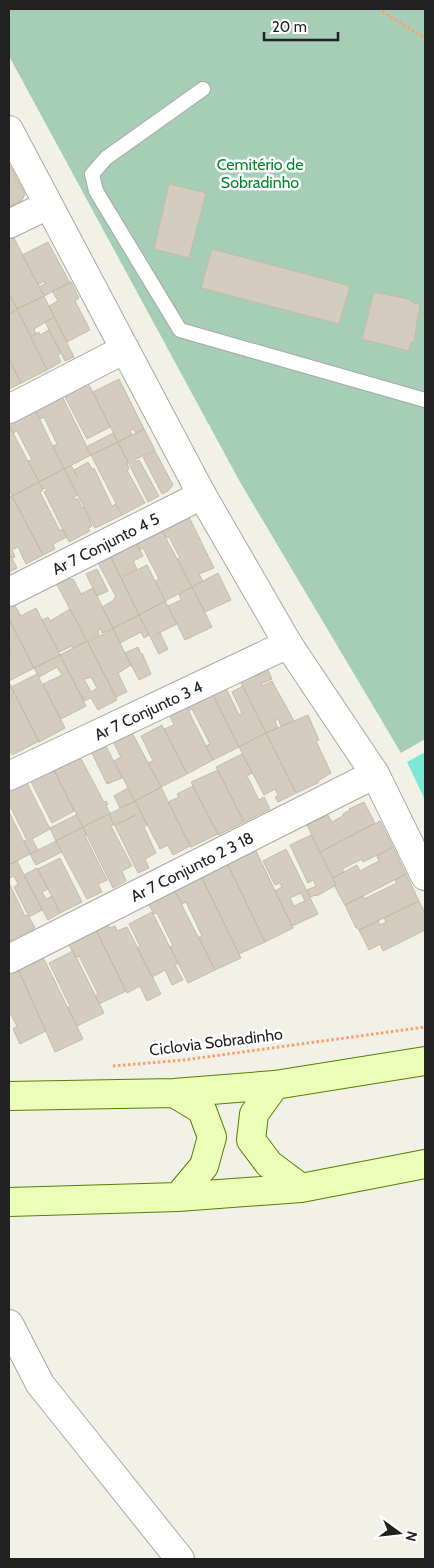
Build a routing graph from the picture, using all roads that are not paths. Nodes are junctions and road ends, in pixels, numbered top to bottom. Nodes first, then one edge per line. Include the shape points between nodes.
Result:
1 (203, 89) dead end
2 (9, 130) edge
3 (48, 204) junction
4 (9, 224) edge
5 (125, 349) junction
6 (425, 400) edge
7 (9, 409) edge
8 (202, 495) junction
9 (9, 592) edge
10 (288, 644) junction
11 (375, 774) junction
12 (9, 776) edge
13 (425, 876) edge
14 (9, 959) edge
15 (425, 1061) edge
16 (275, 1085) junction
17 (174, 1093) junction
18 (9, 1096) edge
19 (425, 1164) edge
20 (301, 1188) junction
21 (178, 1197) junction
22 (9, 1202) edge
23 (9, 1324) edge
24 (180, 1559) edge

1 - 6 lane via 106,158 92,174 96,192 180,330
2 - 3 street
3 - 4 street
3 - 5 street
5 - 7 street
5 - 8 street
8 - 9 street, Ar 7 Conjunto 4 5
8 - 10 street
10 - 11 street
10 - 12 street, Ar 7 Conjunto 3 4
11 - 13 street
11 - 14 street, Ar 7 Conjunto 2 3 18
15 - 16 main road
16 - 17 main road
16 - 20 main road via 254,1114 251,1140 269,1164
17 - 18 main road
17 - 21 main road via 202,1110 212,1137 204,1166
19 - 20 main road
20 - 21 main road
21 - 22 main road
23 - 24 street via 40,1384

